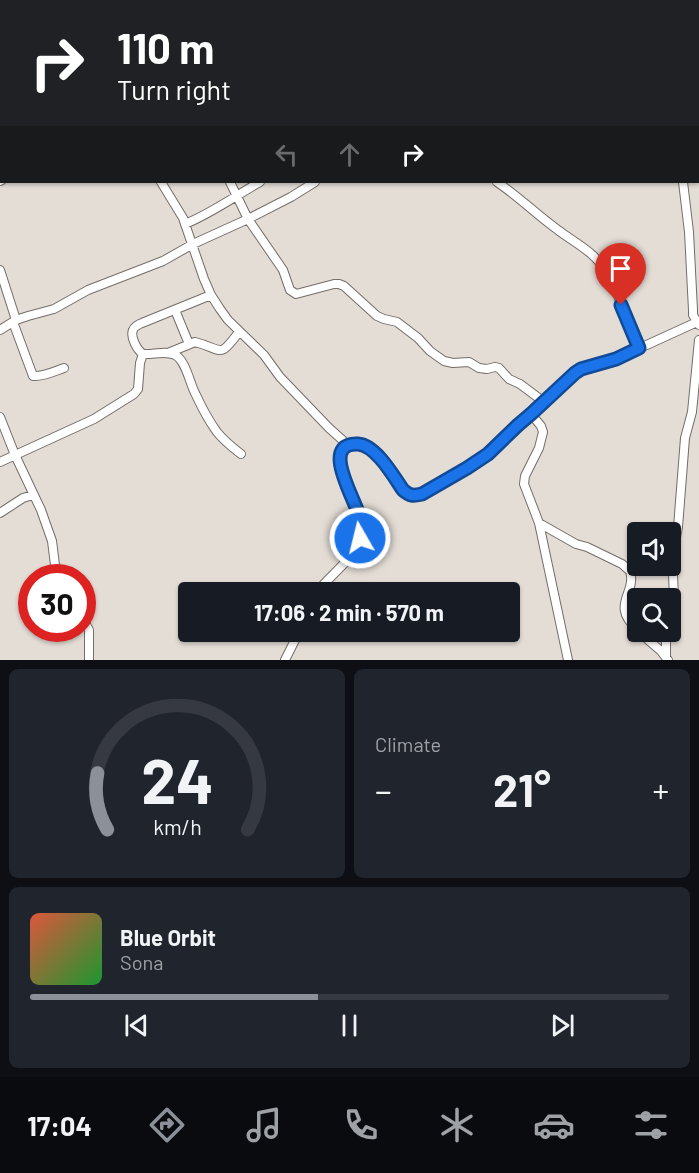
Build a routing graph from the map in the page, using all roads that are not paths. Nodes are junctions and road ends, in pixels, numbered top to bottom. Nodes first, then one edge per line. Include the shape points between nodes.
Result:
1 (162, 183) edge
2 (230, 183) edge
3 (258, 183) edge
4 (313, 183) edge
5 (498, 183) edge
6 (683, 183) edge
7 (236, 195) junction
8 (248, 219) junction
9 (185, 224) junction
10 (193, 244) junction
11 (695, 264) edge
12 (0, 270) edge
13 (211, 295) junction
14 (174, 310) junction
15 (15, 321) junction
16 (698, 323) edge
17 (0, 330) edge
18 (239, 332) junction
19 (699, 340) edge
20 (189, 344) junction
21 (639, 348) junction
22 (168, 353) junction
23 (143, 354) junction
24 (64, 368) dead end
25 (544, 402) junction
26 (531, 414) junction
27 (0, 417) edge
28 (348, 445) junction
29 (241, 454) dead end
30 (15, 455) junction
31 (0, 462) edge
32 (33, 495) junction
33 (0, 513) edge
34 (539, 523) junction
35 (55, 564) edge
36 (324, 582) edge
37 (628, 588) edge
38 (674, 588) edge
39 (627, 593) edge
40 (627, 616) edge
41 (89, 642) edge
42 (294, 642) edge
43 (651, 642) edge
44 (666, 642) edge
45 (667, 659) edge
46 (89, 660) edge
47 (285, 660) edge
48 (568, 660) edge

1 - 9 street
2 - 7 street
3 - 7 street
4 - 8 street
5 - 21 street via 598,261 616,291
6 - 11 street
7 - 8 street
7 - 9 street via 216,210
8 - 10 street
8 - 25 street via 296,294 327,285 345,286 377,316 397,322 440,359 469,362 484,369 499,368
9 - 10 street
10 - 13 street
10 - 15 street via 163,261 78,294 54,309
11 - 16 street via 693,310
12 - 15 street
13 - 14 street
13 - 18 street
14 - 20 street
14 - 23 street via 134,328 134,341
15 - 17 street
15 - 24 street via 33,376
16 - 21 street
18 - 20 street via 222,351 195,342
18 - 28 street
19 - 38 street via 692,412 685,438
20 - 22 street
21 - 25 street via 581,369
22 - 23 street
22 - 29 street via 183,363 217,432
23 - 30 street via 134,394 94,419
25 - 26 street
26 - 28 street via 478,462 414,496 403,490 366,446
26 - 34 street via 543,432 524,480
27 - 30 street
28 - 36 street via 341,454 341,472 357,512 360,538 354,553
30 - 31 street
30 - 32 street
32 - 33 street
32 - 35 street via 52,541
34 - 37 street via 622,564 630,571
34 - 48 street
39 - 40 street
41 - 46 street
42 - 47 street
43 - 45 street
44 - 45 street

